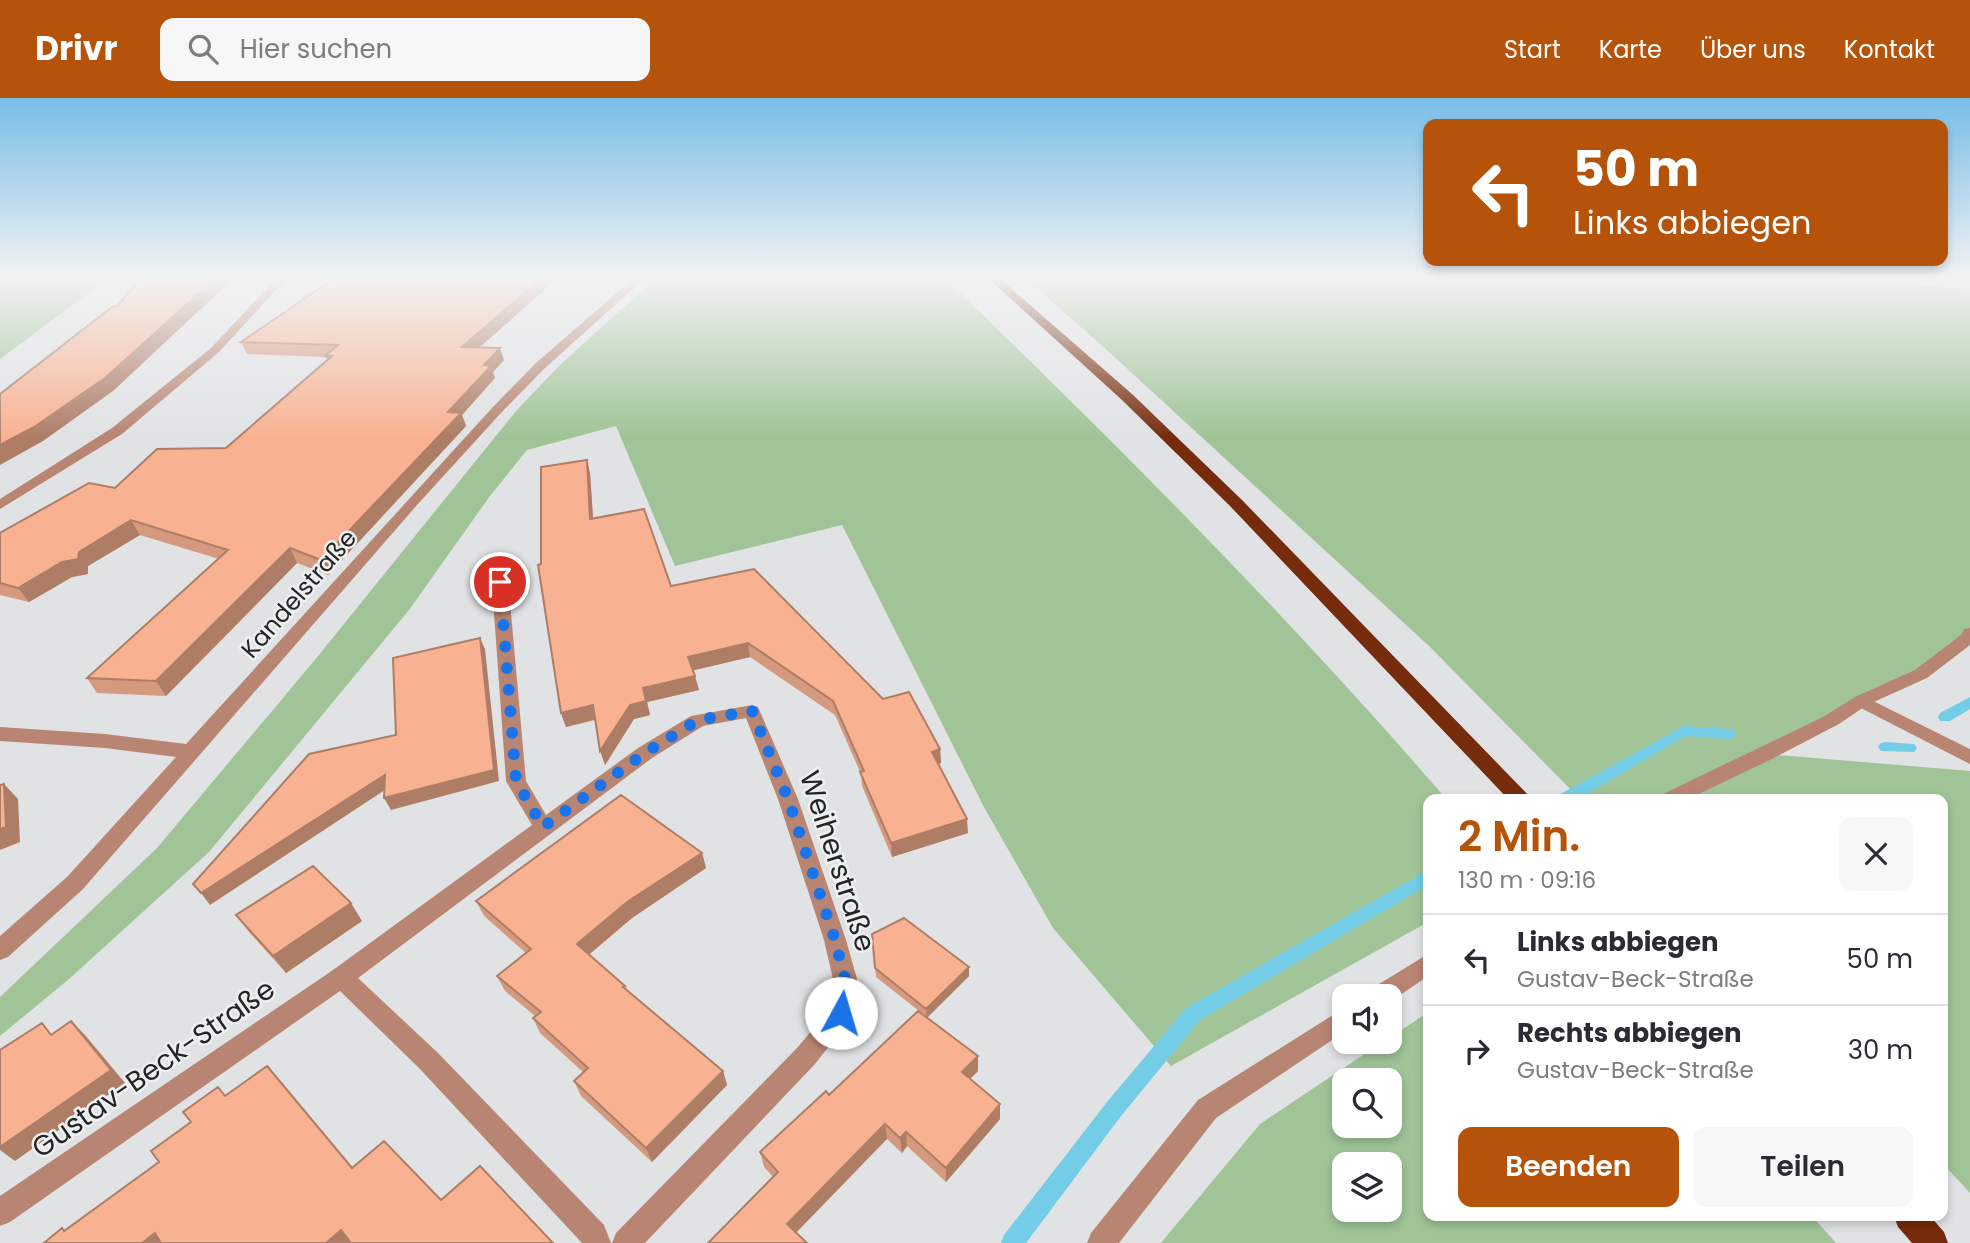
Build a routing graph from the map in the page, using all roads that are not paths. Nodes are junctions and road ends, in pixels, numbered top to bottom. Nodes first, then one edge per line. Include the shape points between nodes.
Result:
1 (234, 330) edge
2 (580, 330) edge
3 (1052, 330) edge
4 (0, 505) edge
5 (498, 557) dead end
6 (1970, 633) edge
7 (1393, 664) joint
8 (1861, 701) junction
9 (752, 711) joint
10 (0, 734) edge
11 (193, 752) junction
12 (1970, 757) edge
13 (1516, 794) edge
14 (1680, 794) edge
15 (543, 827) junction
16 (0, 950) edge
17 (1423, 967) edge
18 (341, 976) junction
19 (1397, 984) edge
20 (1332, 1027) edge
21 (0, 1212) edge
22 (1913, 1221) edge
23 (597, 1243) edge
24 (626, 1243) edge
25 (1101, 1243) edge
26 (1933, 1243) edge

1 - 4 street via 117,431
2 - 11 street, Kandelstraße via 442,469
3 - 7 highway via 1245,512
5 - 15 street via 516,781
6 - 8 street via 1922,674
7 - 13 highway
8 - 12 street
8 - 14 street via 1832,720
9 - 15 street, Gustav-Beck-Straße via 698,720
9 - 24 street, Weiherstraße via 788,799 835,940 845,979 841,1013
10 - 11 street
11 - 16 street, Kandelstraße via 75,883
15 - 18 street, Gustav-Beck-Straße
17 - 19 street
18 - 21 street, Gustav-Beck-Straße
18 - 23 street via 429,1061
20 - 25 street via 1207,1109
22 - 26 highway

